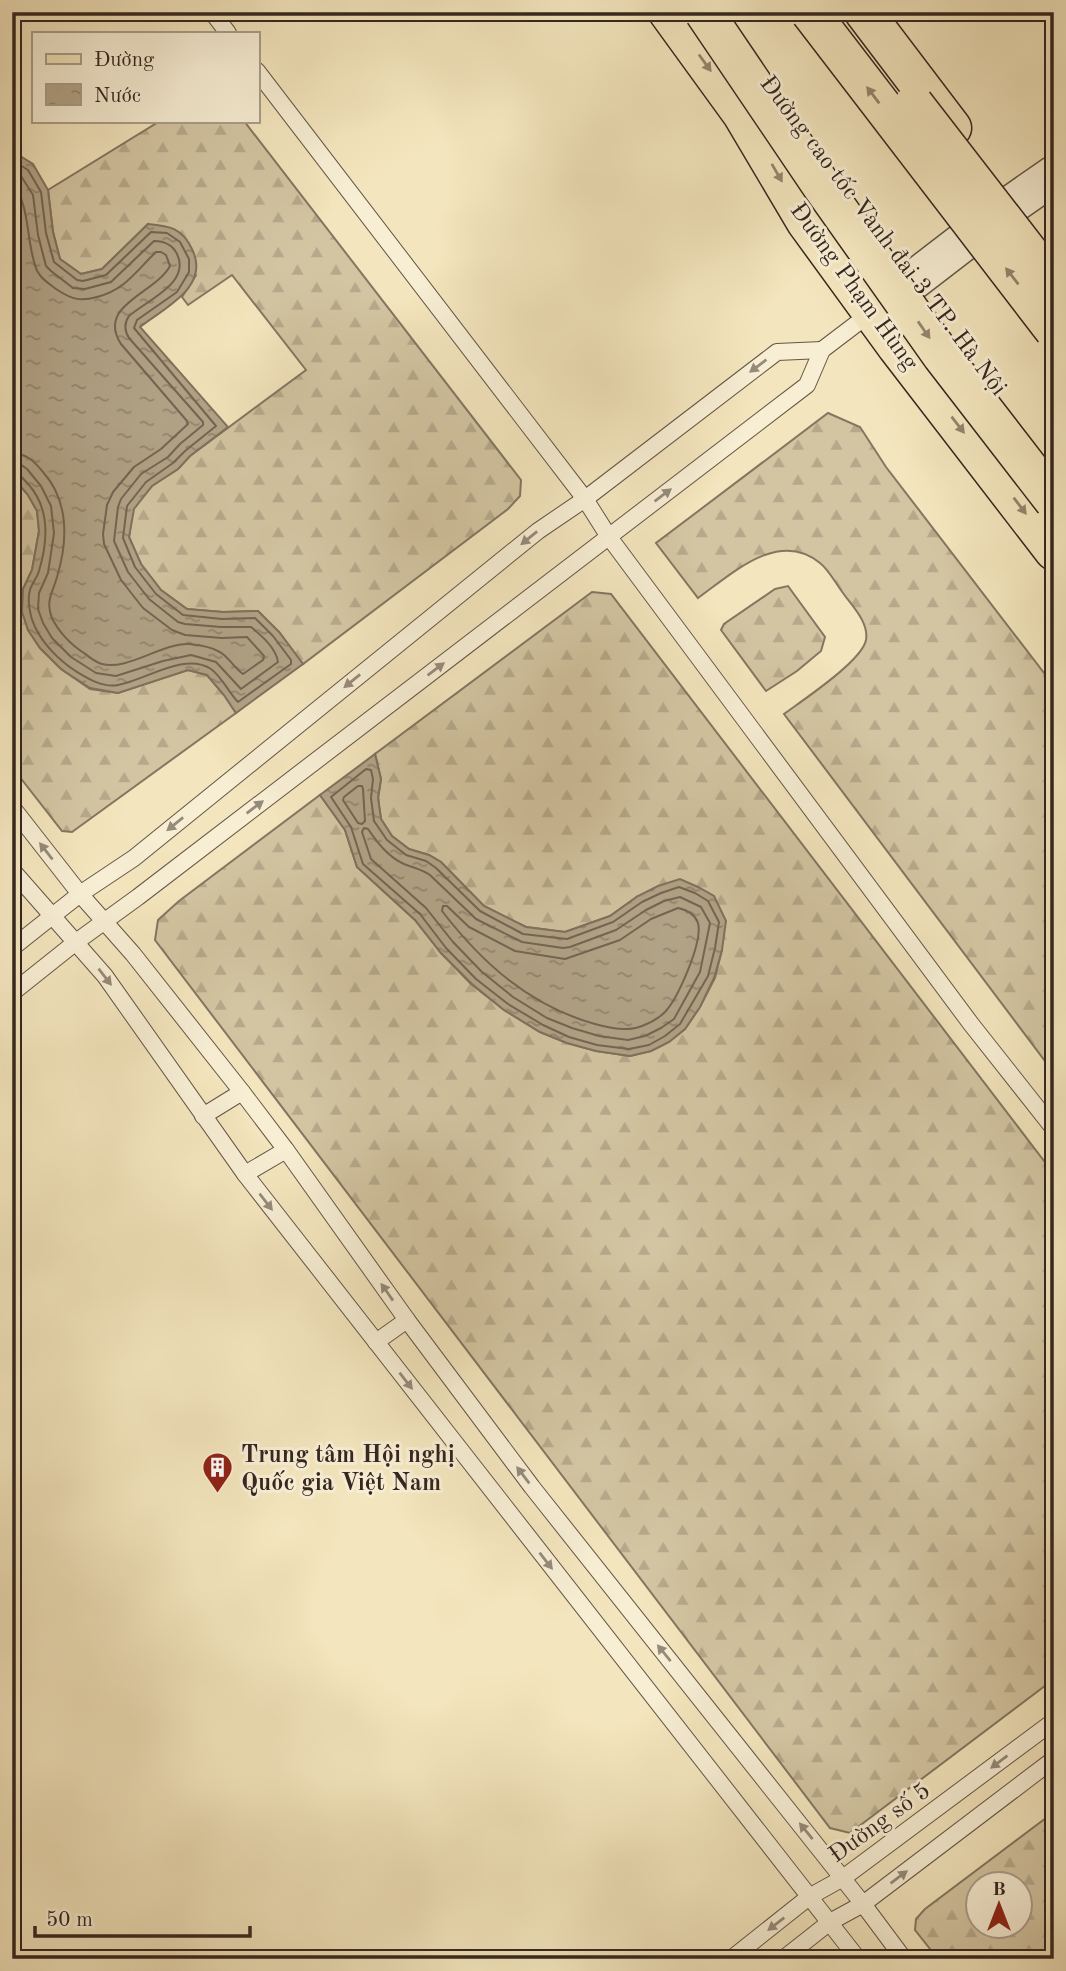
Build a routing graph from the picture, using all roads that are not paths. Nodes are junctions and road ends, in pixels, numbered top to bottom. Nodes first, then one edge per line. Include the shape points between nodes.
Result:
1 (212, 12) edge
2 (668, 12) edge
3 (704, 12) edge
4 (714, 12) edge
5 (810, 12) edge
6 (844, 12) edge
7 (864, 12) edge
8 (227, 32) edge
9 (259, 74) edge
10 (1054, 175) edge
11 (1011, 205) junction
12 (1054, 258) edge
13 (1054, 285) edge
14 (872, 312) junction
15 (1054, 330) edge
16 (822, 351) junction
17 (1054, 457) edge
18 (585, 499) junction
19 (1054, 501) edge
20 (609, 537) junction
21 (1054, 551) edge
22 (12, 807) edge
23 (12, 870) edge
24 (80, 894) junction
25 (52, 915) junction
26 (104, 923) junction
27 (76, 942) junction
28 (12, 948) edge
29 (12, 993) edge
30 (242, 1092) junction
31 (203, 1116) junction
32 (1054, 1129) edge
33 (286, 1150) junction
34 (245, 1174) junction
35 (407, 1320) junction
36 (376, 1342) junction
37 (1054, 1721) edge
38 (1054, 1759) edge
39 (843, 1878) junction
40 (809, 1897) junction
41 (863, 1903) junction
42 (830, 1922) junction
43 (731, 1959) edge
44 (783, 1959) edge
45 (858, 1959) edge
46 (904, 1959) edge

1 - 8 lane
2 -> 14 main road, Đường Phạm Hùng via 742,114 806,222
3 -> 19 main road, bridge via 942,356
4 - 17 main road, Đường cao tốc Vành đai 3 TP. Hà Nội
15 -> 5 main road, bridge
6 - 13 main road, bridge
7 - 11 main road
9 - 18 lane
10 - 11 street
11 - 12 main road
11 - 14 street
14 - 16 lane
14 -> 21 main road, Đường Phạm Hùng
16 -> 18 lane via 777,352
20 -> 16 lane via 807,385
18 - 20 lane
18 -> 24 lane via 538,531 134,858
26 -> 20 lane
20 - 32 lane
24 -> 22 lane
23 - 25 lane
24 - 25 lane
24 - 26 lane
25 - 27 lane
25 - 28 lane
26 - 27 lane
26 - 30 lane via 134,954
27 - 29 lane
27 -> 31 lane
30 - 31 lane
30 - 33 lane
31 - 34 lane
33 - 34 lane
35 -> 33 lane
34 -> 36 lane
35 - 36 lane
39 -> 35 lane via 532,1487
36 -> 40 lane
37 -> 39 lane, Đường số 5
41 -> 38 lane
39 - 40 lane, Đường số 5
39 - 41 lane
40 - 42 lane
40 -> 43 lane, Đường số 5
41 - 42 lane
41 - 46 lane
42 - 44 lane
42 - 45 lane

